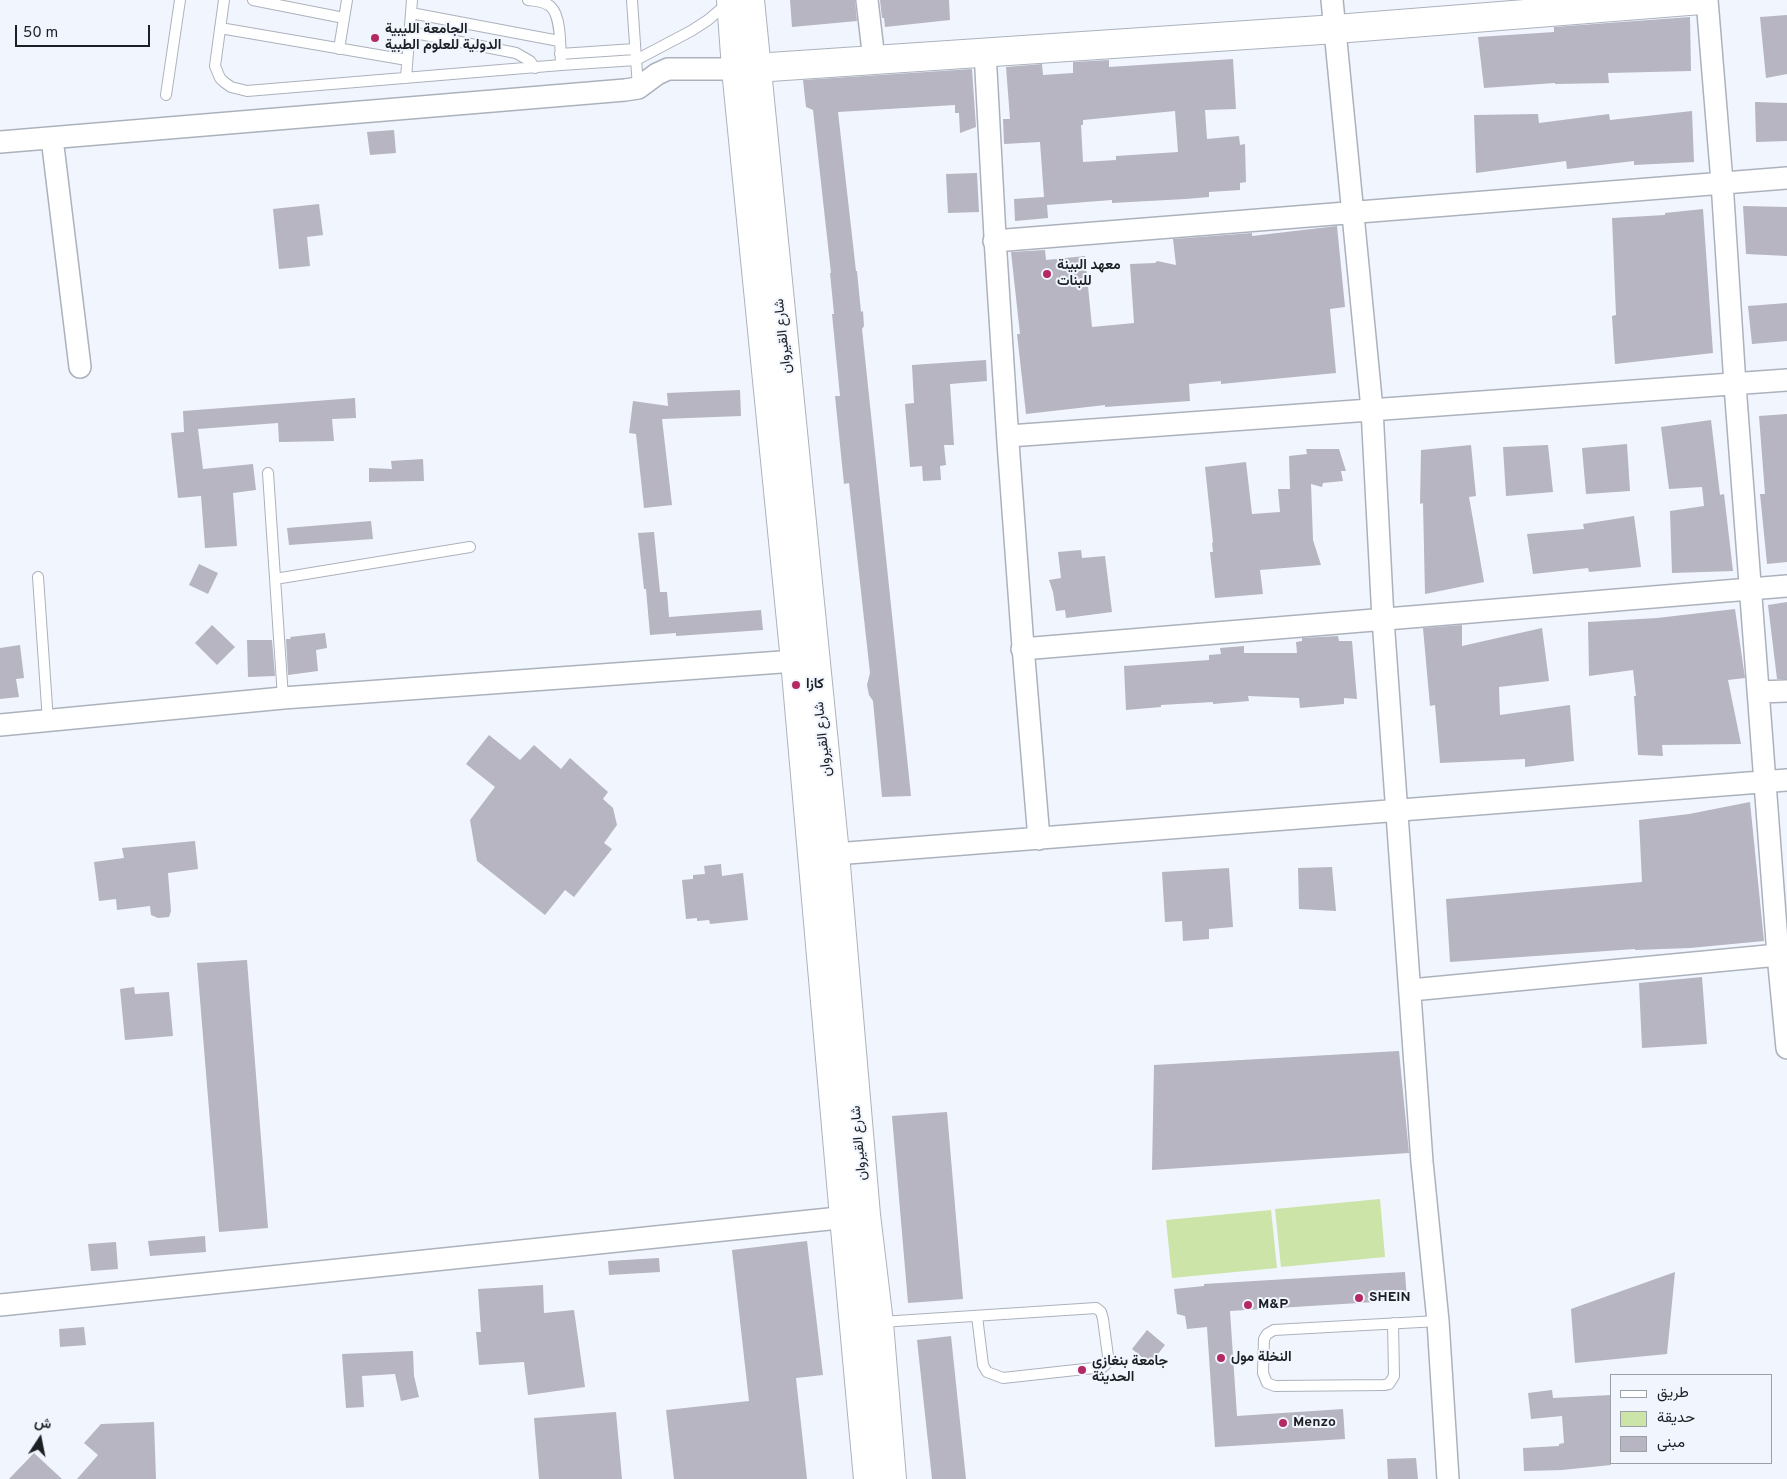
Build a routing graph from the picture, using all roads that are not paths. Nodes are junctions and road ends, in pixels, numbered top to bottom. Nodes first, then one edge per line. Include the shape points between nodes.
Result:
1 (180, 0) edge
2 (224, 0) edge
3 (253, 0) edge
4 (345, 0) edge
5 (412, 0) edge
6 (528, 0) edge
7 (632, 0) edge
8 (737, 0) edge
9 (867, 0) edge
10 (1332, 0) edge
11 (1701, 0) edge
12 (1707, 0) edge
13 (411, 13) junction
14 (344, 18) junction
15 (220, 28) junction
16 (1336, 30) junction
17 (410, 32) junction
18 (559, 41) junction
19 (339, 49) junction
20 (635, 49) junction
21 (985, 52) junction
22 (560, 54) junction
23 (407, 60) junction
24 (636, 60) junction
25 (874, 60) junction
26 (561, 65) junction
27 (535, 68) junction
28 (746, 68) junction
29 (406, 78) junction
30 (638, 88) junction
31 (166, 95) dead end
32 (52, 138) junction
33 (0, 142) edge
34 (1787, 178) edge
35 (1722, 182) junction
36 (1353, 212) junction
37 (994, 241) junction
38 (80, 367) dead end
39 (1787, 380) edge
40 (1735, 385) junction
41 (1372, 410) junction
42 (1009, 436) junction
43 (268, 473) dead end
44 (470, 547) dead end
45 (38, 577) dead end
46 (275, 580) junction
47 (1787, 586) edge
48 (1750, 588) junction
49 (1383, 619) junction
50 (1022, 649) junction
51 (795, 660) junction
52 (1787, 691) edge
53 (1758, 692) junction
54 (283, 698) junction
55 (48, 721) junction
56 (0, 725) edge
57 (1787, 780) edge
58 (1765, 782) junction
59 (1398, 810) junction
60 (1039, 839) junction
61 (835, 854) junction
62 (1778, 956) junction
63 (1411, 990) junction
64 (1787, 1048) edge
65 (855, 1216) junction
66 (0, 1305) edge
67 (977, 1316) junction
68 (1438, 1321) junction
69 (878, 1323) junction
70 (1393, 1323) junction
71 (868, 1479) edge
72 (892, 1479) edge
73 (1448, 1479) edge

1 - 31 lane
2 - 15 lane
3 - 14 lane
4 - 14 lane
5 - 13 lane
6 - 18 lane via 551,7 557,18
7 - 20 lane
8 - 24 lane via 702,24
8 - 28 main road, شارع القيروان
9 - 25 street
10 - 16 street
11 - 16 main road
12 - 35 street
13 - 17 lane
13 - 18 lane
14 - 19 lane
15 - 19 lane
15 - 29 lane via 216,72 224,82 239,90
16 - 21 main road
16 - 36 street
17 - 23 lane
17 - 27 lane via 516,53
18 - 22 lane
19 - 23 lane
20 - 22 lane
20 - 24 lane
21 - 25 main road
21 - 37 street
22 - 26 lane
23 - 29 lane
24 - 26 lane
24 - 30 lane
25 - 28 main road
26 - 27 lane
27 - 29 lane
28 - 30 street via 668,69
28 - 51 main road, شارع القيروان
28 - 61 main road, شارع القيروان
30 - 32 street
32 - 33 street
32 - 38 street
34 - 35 street
35 - 36 street
35 - 40 street
36 - 37 street
36 - 41 street
37 - 42 street
39 - 40 street
40 - 41 street
40 - 48 street
41 - 42 street
41 - 49 street
42 - 50 street
43 - 46 lane
44 - 46 lane
45 - 55 lane
46 - 54 lane
47 - 48 street
48 - 49 street
48 - 53 street
49 - 50 street
49 - 59 street
50 - 60 street
51 - 54 street
51 - 65 main road, شارع القيروان
52 - 53 street
53 - 58 street
54 - 55 street
55 - 56 street
57 - 58 street
58 - 59 street
58 - 62 street
59 - 60 street
59 - 63 street
60 - 61 street
61 - 65 main road, شارع القيروان
62 - 63 street
62 - 64 street
63 - 68 street via 1422,1162
65 - 66 street
65 - 69 main road, شارع القيروان
65 - 71 main road, شارع القيروان
67 - 67 lane via 1096,1308 1103,1319 1106,1363 1103,1367 1003,1378 987,1372 984,1366
67 - 69 lane
68 - 70 lane
68 - 73 street
69 - 72 main road, شارع القيروان
70 - 70 lane via 1274,1330 1264,1339 1263,1373 1267,1383 1275,1386 1389,1384 1394,1376

